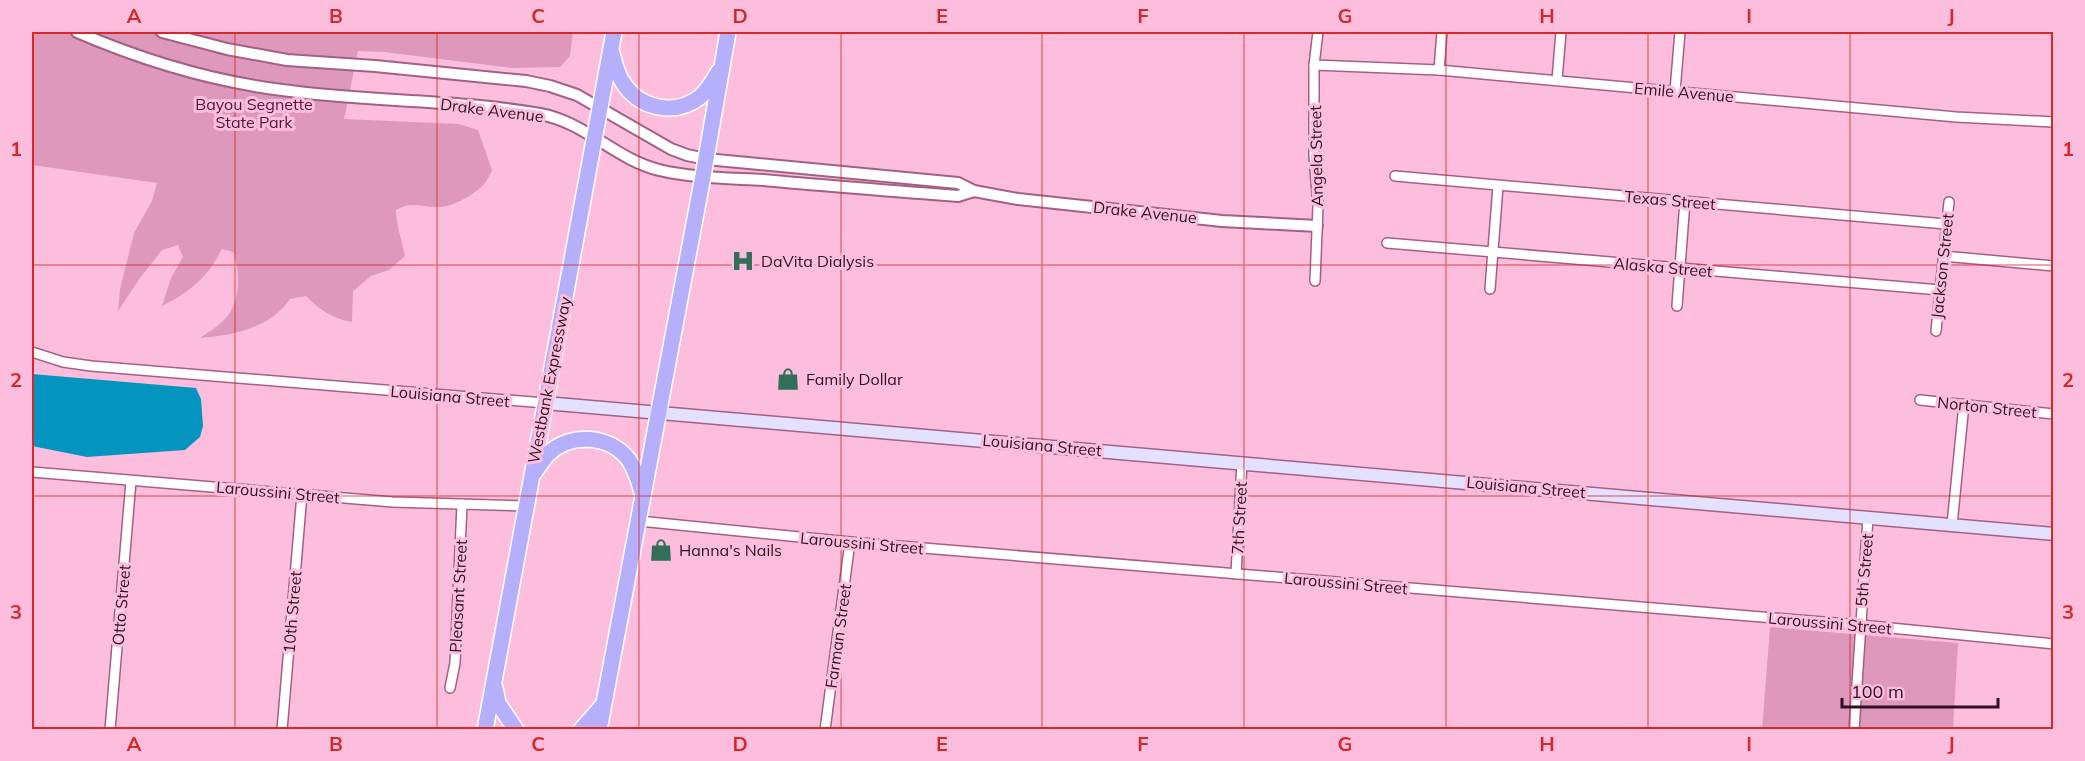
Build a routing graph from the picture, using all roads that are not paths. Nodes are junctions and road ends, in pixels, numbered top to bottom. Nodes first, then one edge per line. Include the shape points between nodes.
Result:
1 (77, 32) edge
2 (162, 32) edge
3 (614, 32) edge
4 (728, 32) edge
5 (1318, 32) edge
6 (1442, 32) edge
7 (1561, 32) edge
8 (1680, 32) edge
9 (611, 47) junction
10 (1314, 65) junction
11 (723, 66) junction
12 (1439, 70) junction
13 (1557, 80) junction
14 (1675, 91) junction
15 (600, 108) junction
16 (2054, 122) edge
17 (594, 137) junction
18 (706, 159) junction
19 (703, 176) junction
20 (1395, 176) dead end
21 (1498, 186) junction
22 (974, 191) junction
23 (1686, 201) junction
24 (1948, 202) dead end
25 (1946, 224) junction
26 (1317, 226) junction
27 (1387, 243) dead end
28 (1493, 252) junction
29 (1943, 256) junction
30 (2054, 266) edge
31 (1680, 268) junction
32 (1315, 281) dead end
33 (1490, 289) dead end
34 (1940, 290) junction
35 (1677, 306) dead end
36 (1936, 331) dead end
37 (32, 352) edge
38 (1920, 400) dead end
39 (544, 404) junction
40 (1964, 404) junction
41 (659, 412) junction
42 (2054, 414) edge
43 (1242, 462) junction
44 (32, 472) edge
45 (530, 478) junction
46 (131, 481) junction
47 (302, 494) junction
48 (643, 498) junction
49 (462, 504) junction
50 (525, 506) junction
51 (1868, 517) junction
52 (639, 520) junction
53 (1952, 525) junction
54 (2054, 534) edge
55 (850, 542) junction
56 (1236, 574) junction
57 (1860, 625) junction
58 (2054, 644) edge
59 (493, 679) junction
60 (450, 688) dead end
61 (604, 704) junction
62 (110, 729) edge
63 (282, 729) edge
64 (485, 729) edge
65 (516, 729) edge
66 (581, 729) edge
67 (600, 729) edge
68 (825, 729) edge
69 (1854, 729) edge

1 - 17 street, Drake Avenue via 119,50 221,79 282,90 542,114 562,119
2 - 15 street, Drake Avenue via 287,60 542,84 577,95
3 - 9 highway, Westbank Expressway
4 - 11 highway
5 - 10 street, Angela Street
6 - 12 street
7 - 13 street
8 - 14 street
9 - 11 highway via 617,73 627,88 639,99 666,109 690,104 702,95
9 - 15 highway, Westbank Expressway
10 - 12 street, Emile Avenue
10 - 26 street, Angela Street
11 - 18 highway
12 - 13 street, Emile Avenue
13 - 14 street, Emile Avenue
14 - 16 street, Emile Avenue via 1956,117
15 - 17 highway, Westbank Expressway
15 - 18 street, Drake Avenue via 671,149
17 - 19 street, Drake Avenue via 640,164
17 - 39 highway, Westbank Expressway
18 - 19 highway
18 - 22 street, Drake Avenue via 958,183
19 - 22 street, Drake Avenue via 958,196
19 - 41 highway
20 - 21 street, Texas Street
21 - 23 street, Texas Street
21 - 28 street
22 - 26 street, Drake Avenue via 1222,220
23 - 25 street, Texas Street
23 - 31 street
24 - 25 street, Jackson Street
25 - 29 street, Jackson Street
26 - 32 street, Angela Street
27 - 28 street, Alaska Street
28 - 31 street, Alaska Street
28 - 33 street
29 - 30 street
29 - 34 street, Jackson Street
31 - 34 street, Alaska Street
31 - 35 street
34 - 36 street, Jackson Street
37 - 39 street, Louisiana Street via 92,366
38 - 40 street, Norton Street
39 - 41 main road, Louisiana Street
39 - 45 highway, Westbank Expressway
40 - 42 street, Norton Street
40 - 53 street
41 - 43 main road, Louisiana Street
41 - 48 highway
43 - 51 main road, Louisiana Street
43 - 56 street, 7th Street
44 - 46 street, Laroussini Street
45 - 48 highway via 560,446 595,439 608,443 629,460
45 - 50 highway, Westbank Expressway
46 - 47 street, Laroussini Street
46 - 62 street, Otto Street
47 - 49 street, Laroussini Street
47 - 63 street, 10th Street
48 - 52 highway
49 - 50 street, Laroussini Street
49 - 60 street, Pleasant Street via 455,663
50 - 59 highway, Westbank Expressway
51 - 53 main road, Louisiana Street
51 - 57 street, 5th Street
52 - 55 street, Laroussini Street
52 - 61 highway
53 - 54 main road, Louisiana Street
55 - 56 street, Laroussini Street
55 - 68 street, Farman Street
56 - 57 street, Laroussini Street
57 - 58 street, Laroussini Street
57 - 69 street, 5th Street
59 - 64 highway, Westbank Expressway
59 - 65 highway via 498,703
61 - 66 highway
61 - 67 highway

